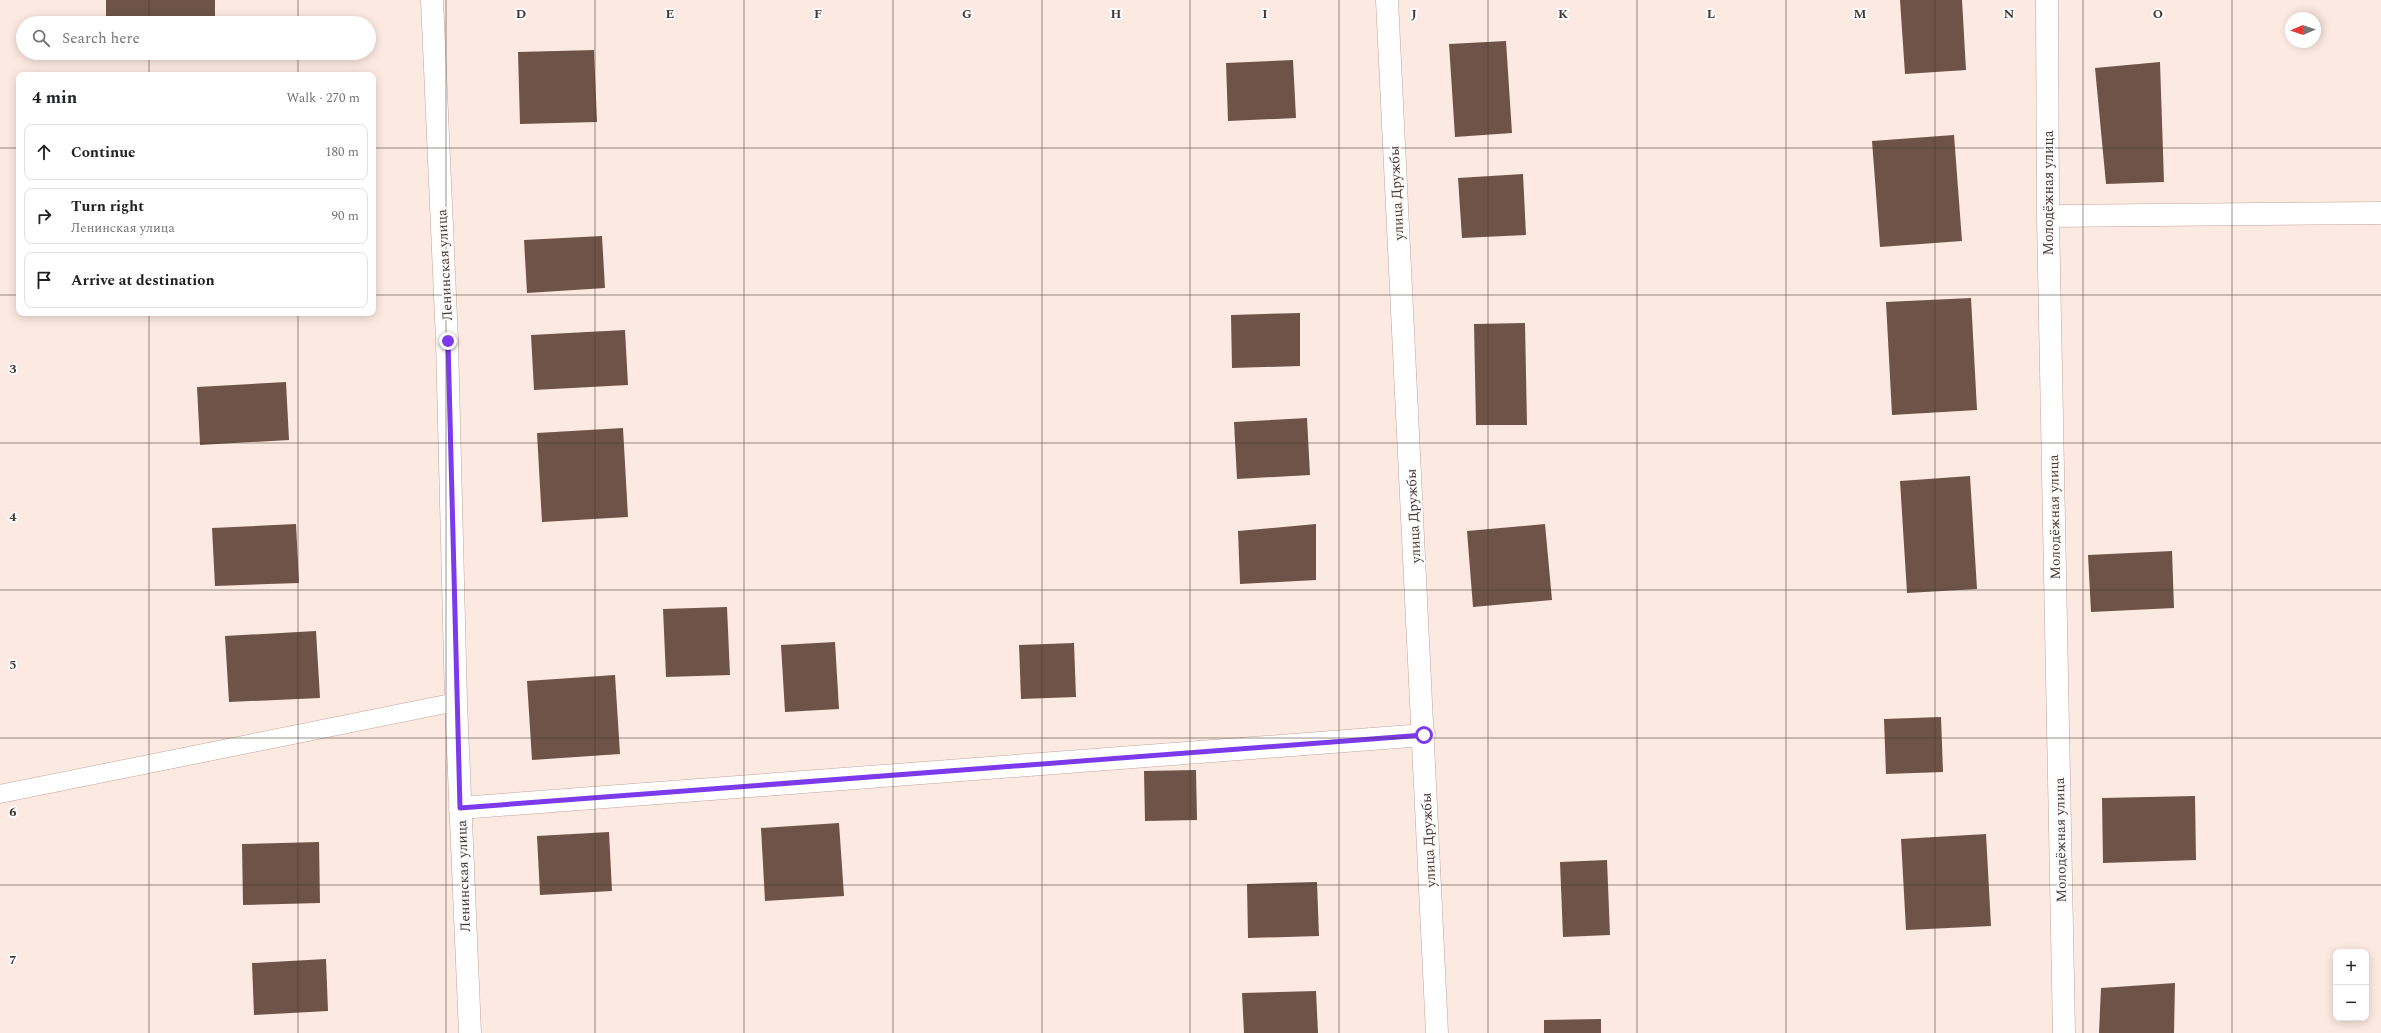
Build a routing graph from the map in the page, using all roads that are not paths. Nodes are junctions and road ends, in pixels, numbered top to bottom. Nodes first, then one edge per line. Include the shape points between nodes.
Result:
1 (432, 0) edge
2 (1387, 0) edge
3 (2047, 0) edge
4 (2381, 213) edge
5 (2048, 216) junction
6 (456, 702) junction
7 (1424, 735) junction
8 (0, 794) edge
9 (460, 808) junction
10 (470, 1033) edge
11 (1437, 1033) edge
12 (2064, 1033) edge

1 - 6 street, Ленинская улица via 448,341
2 - 7 street, улица Дружбы
3 - 5 street, Молодёжная улица
4 - 5 street
5 - 12 street, Молодёжная улица
6 - 8 lane
6 - 9 street, Ленинская улица
7 - 9 street
7 - 11 street, улица Дружбы
9 - 10 street, Ленинская улица

